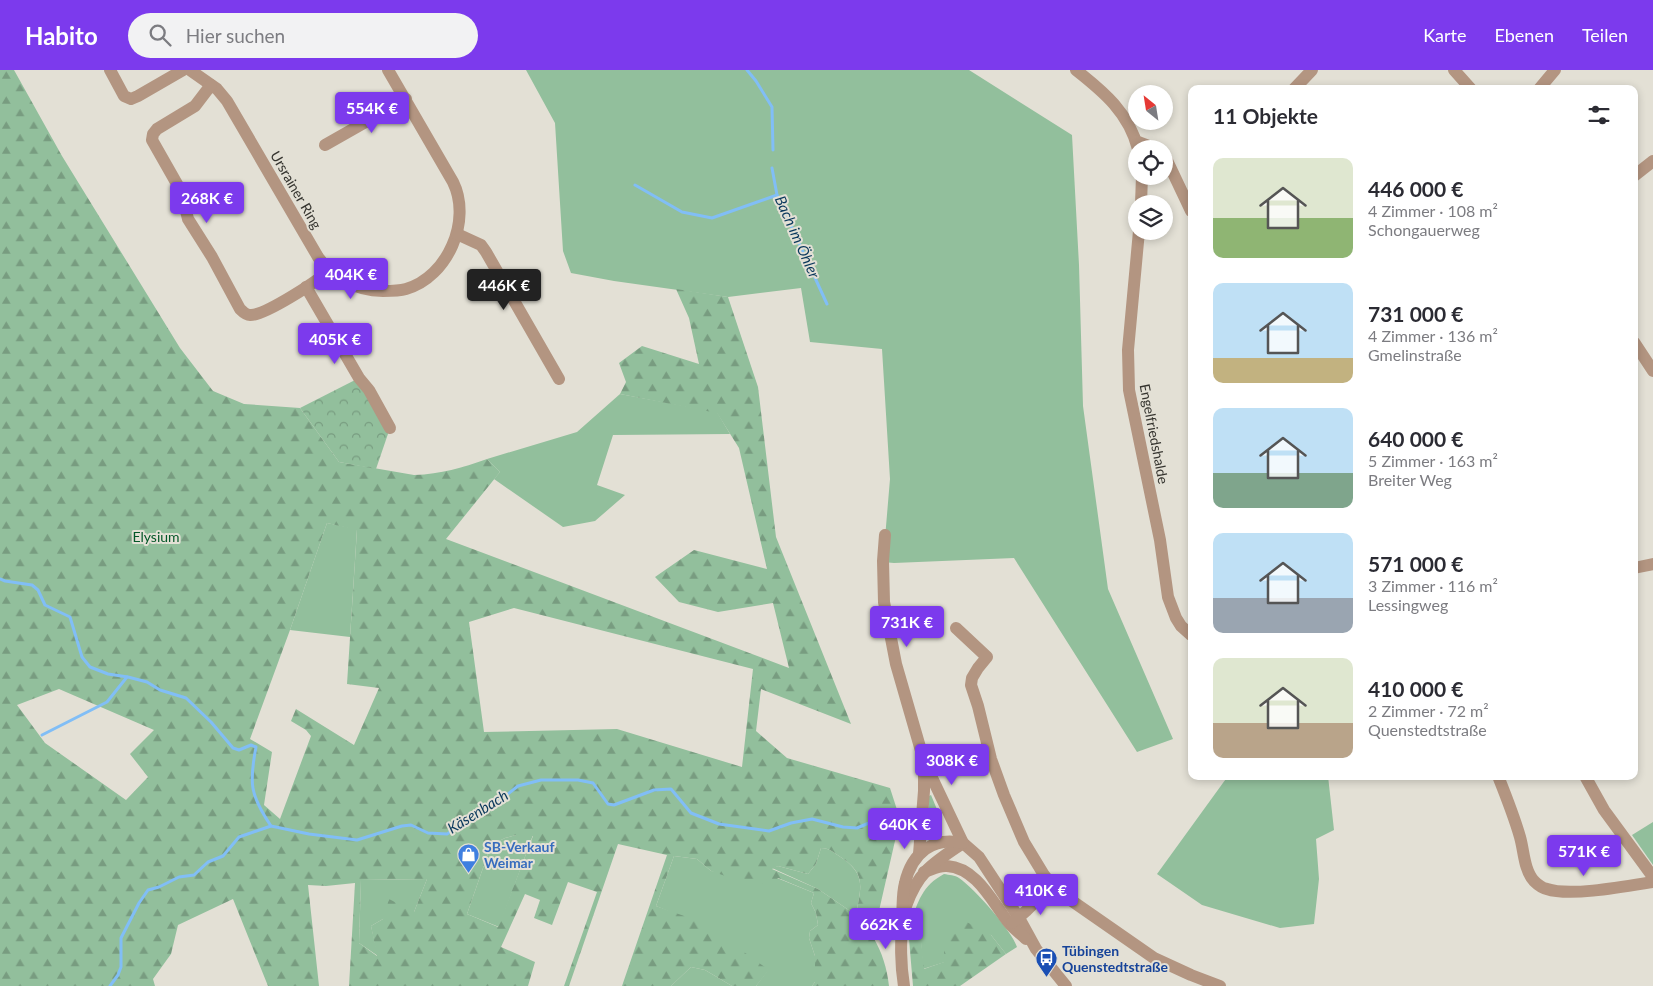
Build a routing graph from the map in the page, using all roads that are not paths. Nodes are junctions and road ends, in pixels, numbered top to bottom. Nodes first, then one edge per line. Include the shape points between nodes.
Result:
1 (110, 70) edge
2 (183, 70) edge
3 (190, 70) edge
4 (388, 70) edge
5 (1076, 70) edge
6 (1312, 70) edge
7 (1454, 70) edge
8 (1555, 70) edge
9 (1298, 85) edge
10 (1467, 85) edge
11 (1542, 85) edge
12 (211, 86) junction
13 (406, 99) junction
14 (1135, 140) edge
15 (325, 145) dead end
16 (1653, 161) edge
17 (1173, 167) edge
18 (1638, 173) edge
19 (1187, 188) edge
20 (457, 234) junction
21 (1138, 240) edge
22 (328, 271) junction
23 (306, 287) junction
24 (1638, 349) edge
25 (1645, 360) junction
26 (1653, 372) edge
27 (559, 379) dead end
28 (1653, 380) edge
29 (390, 428) dead end
30 (886, 535) dead end
31 (1653, 564) edge
32 (1638, 567) edge
33 (956, 628) dead end
34 (1188, 632) edge
35 (924, 761) junction
36 (1500, 780) edge
37 (1587, 780) edge
38 (963, 843) junction
39 (919, 854) junction
40 (924, 872) junction
41 (1653, 877) edge
42 (1653, 882) edge
43 (1052, 886) junction
44 (902, 917) junction
45 (1015, 921) junction
46 (904, 986) edge
47 (1066, 986) edge
48 (1220, 986) edge

1 - 2 street via 124,96 131,99
3 - 12 street, Ursrainer Ring
4 - 13 street, Ursrainer Ring
5 - 14 street via 1102,90 1119,109
6 - 9 street
7 - 10 street
8 - 11 street
12 - 22 street, Ursrainer Ring via 227,101
12 - 23 street via 195,106 153,134 152,140 181,191 188,219 244,313 251,315 266,311
13 - 15 street
13 - 20 street, Ursrainer Ring via 456,187 460,214
16 - 18 street
17 - 19 street
20 - 22 street, Ursrainer Ring via 441,264 425,280 407,289 360,288 343,282
20 - 27 street via 481,245 486,252
21 - 34 street, Engelfriedshalde via 1128,358 1129,390 1160,540 1168,596 1176,618
22 - 23 street
23 - 29 street
24 - 25 street
25 - 26 street
25 - 28 street
30 - 35 street via 884,602 896,664
31 - 32 street
33 - 43 street via 987,657 972,678 971,685 991,759 1013,818 1036,864
35 - 38 street
35 - 39 street
36 - 42 street via 1514,816 1527,866 1541,887 1573,891
37 - 41 street via 1604,810
38 - 39 street via 943,841 928,846
38 - 40 street
38 - 45 street via 979,857
39 - 44 street via 904,884
40 - 44 street
40 - 45 street via 945,866 959,868 974,878
43 - 45 street
43 - 48 street via 1154,958
44 - 46 street via 900,949
45 - 47 street

